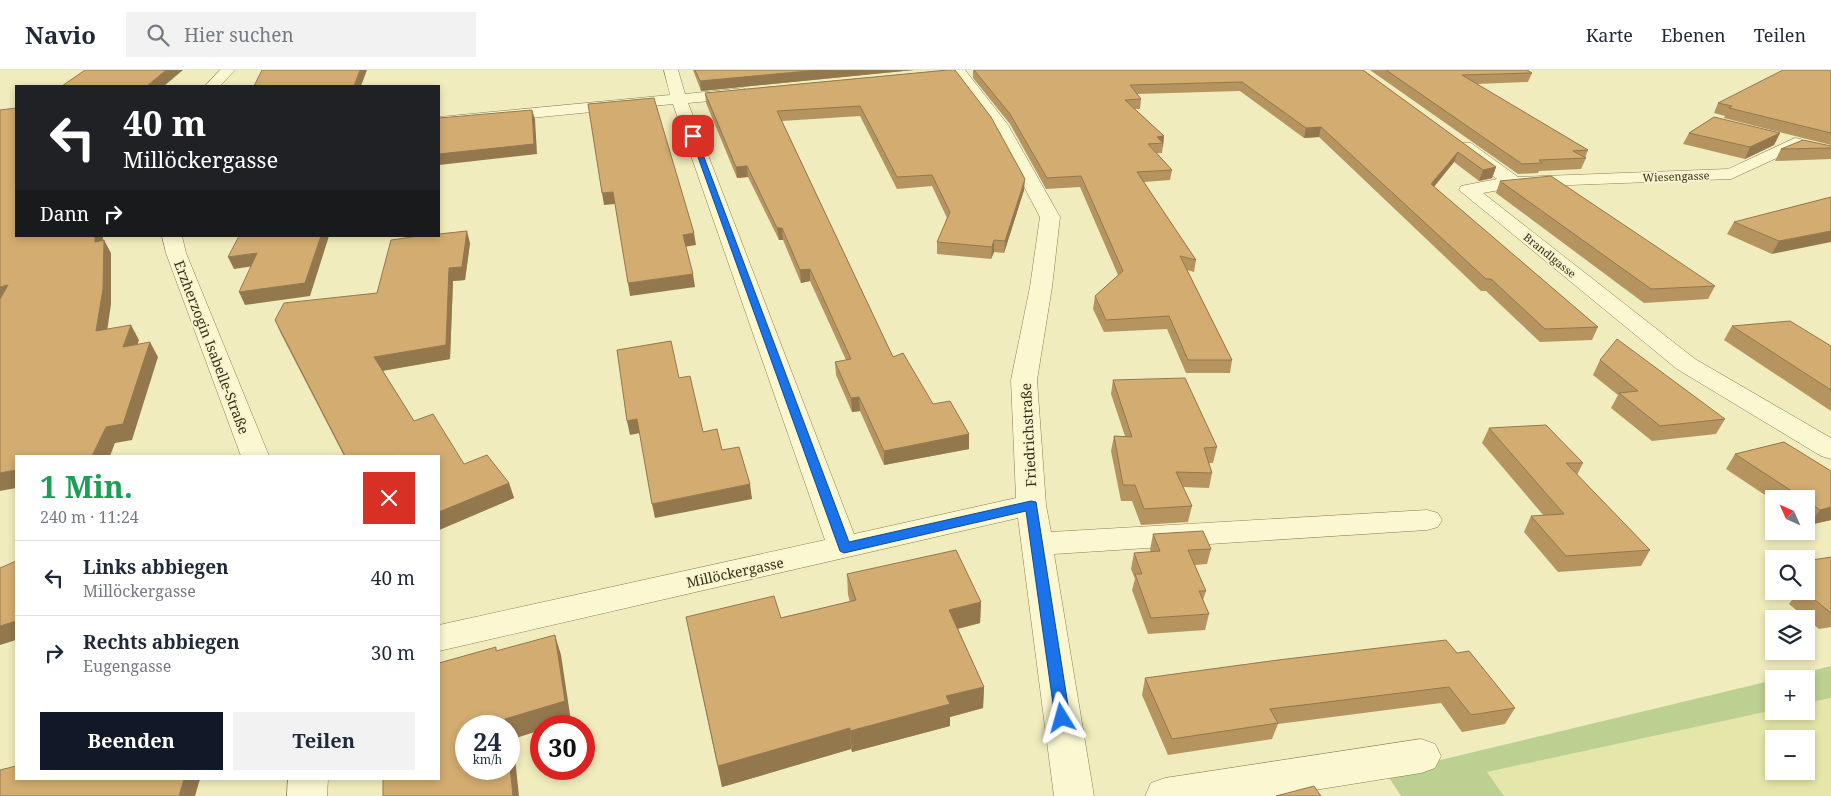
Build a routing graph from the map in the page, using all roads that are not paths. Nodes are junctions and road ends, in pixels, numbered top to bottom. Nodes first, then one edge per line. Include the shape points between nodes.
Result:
1 (228, 70) edge
2 (671, 70) edge
3 (958, 72) edge
4 (213, 85) edge
5 (756, 92) edge
6 (679, 99) junction
7 (440, 122) edge
8 (1767, 136) edge
9 (1451, 137) edge
10 (1795, 143) junction
11 (1813, 147) edge
12 (1513, 182) junction
13 (172, 237) edge
14 (1831, 450) edge
15 (256, 455) edge
16 (1031, 505) junction
17 (1427, 520) dead end
18 (1037, 544) junction
19 (844, 548) junction
20 (440, 638) edge
21 (1421, 756) dead end
22 (308, 780) edge
23 (307, 796) edge
24 (1074, 796) edge
25 (1078, 796) edge
26 (1165, 796) edge

1 - 4 street
2 - 6 street
3 - 16 street, Friedrichstraße via 1000,125 1050,217 1024,380
5 - 6 street
6 - 7 street
6 - 19 street
8 - 10 street
9 - 12 street
10 - 11 street
10 - 12 street, Wiesengasse via 1731,174
12 - 14 street, Brandlgasse via 1468,190 1686,364
13 - 15 street, Erzherzogin Isabelle-Straße
16 - 18 street, Friedrichstraße
16 - 19 street, Millöckergasse
17 - 18 street
18 - 24 street, Friedrichstraße
19 - 20 street, Millöckergasse
21 - 26 street
22 - 23 street
24 - 25 street

